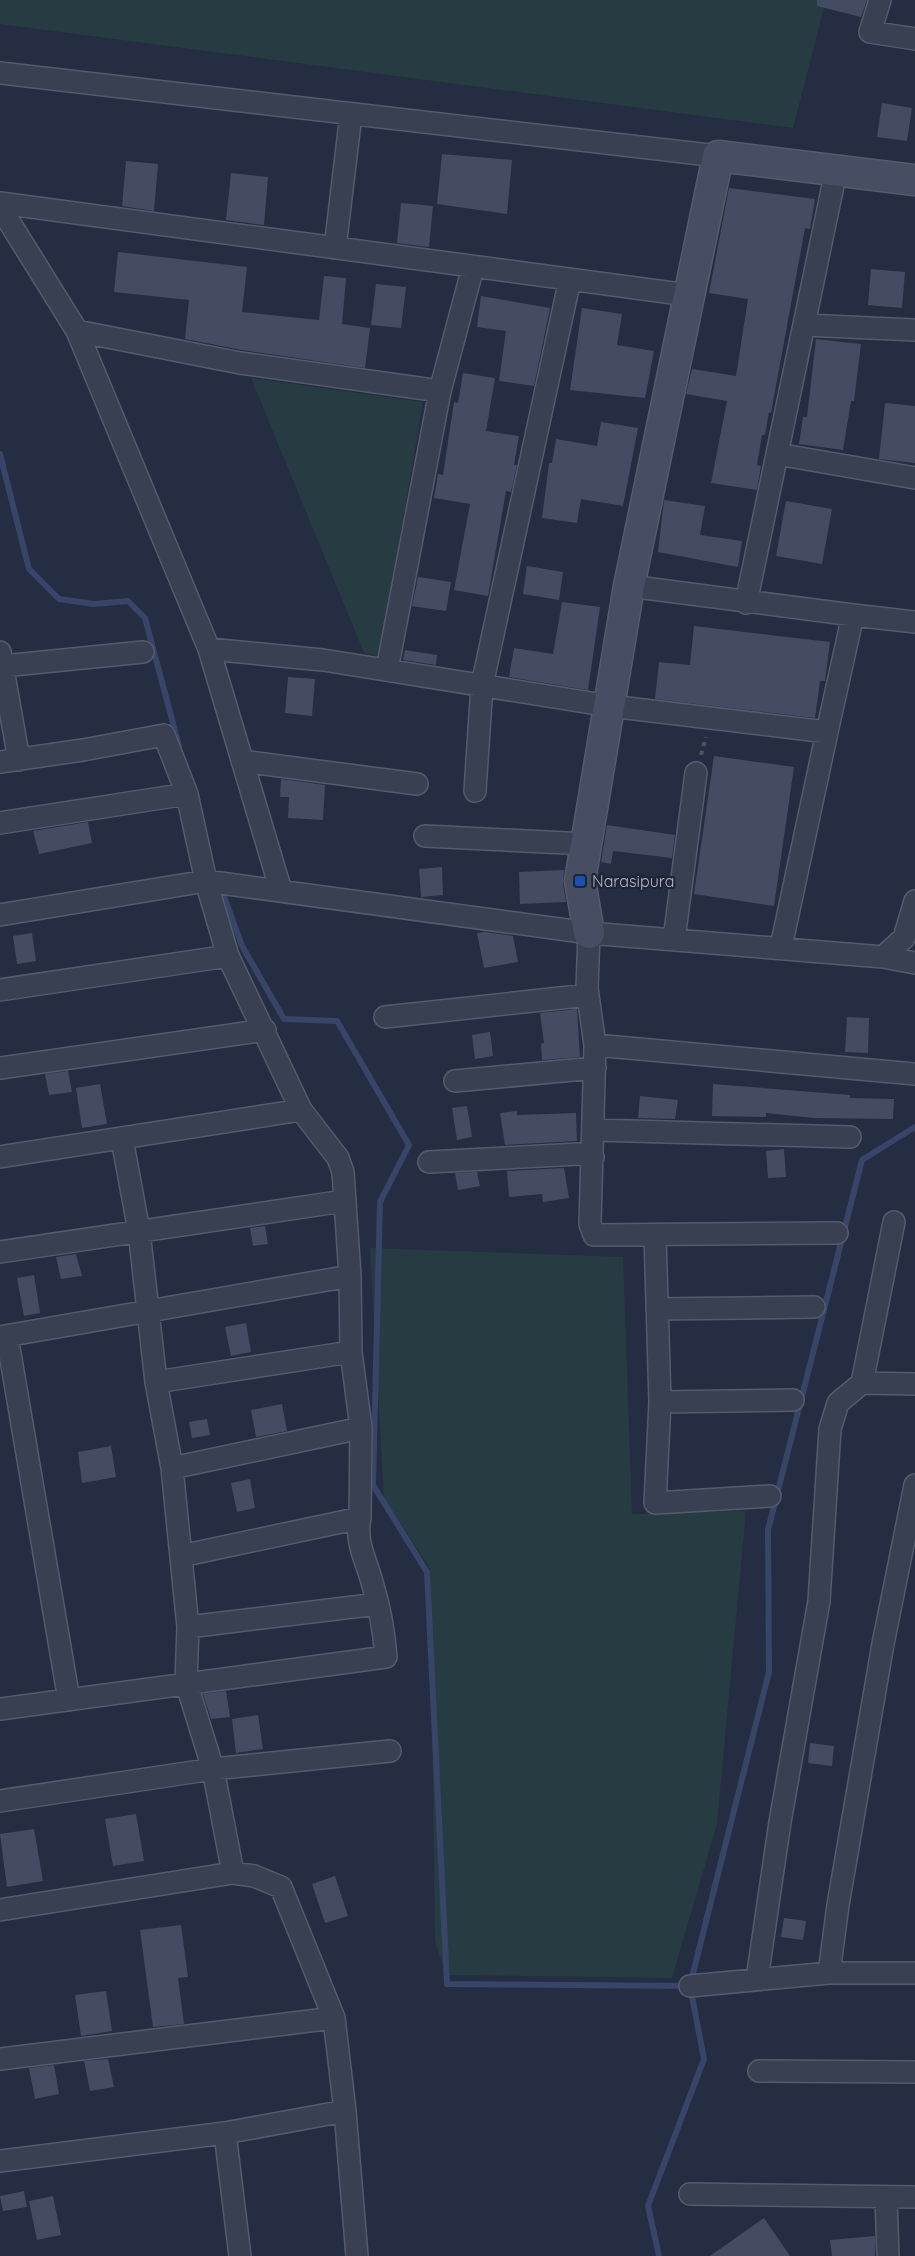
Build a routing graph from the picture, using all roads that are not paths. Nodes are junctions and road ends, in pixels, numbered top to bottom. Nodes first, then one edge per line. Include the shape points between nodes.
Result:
1 (880, 0) edge
2 (915, 39) edge
3 (0, 73) edge
4 (351, 114) junction
5 (718, 156) junction
6 (836, 171) junction
7 (915, 180) edge
8 (0, 205) edge
9 (334, 248) junction
10 (473, 267) junction
11 (570, 279) junction
12 (688, 295) junction
13 (804, 325) junction
14 (915, 330) edge
15 (77, 331) junction
16 (440, 391) junction
17 (777, 454) junction
18 (915, 478) edge
19 (628, 586) junction
20 (746, 603) junction
21 (853, 615) junction
22 (915, 622) edge
23 (209, 649) junction
24 (142, 652) dead end
25 (1, 658) edge
26 (387, 670) junction
27 (482, 685) junction
28 (610, 706) junction
29 (827, 732) junction
30 (10, 761) edge
31 (242, 761) junction
32 (696, 773) road end
33 (417, 784) dead end
34 (475, 790) dead end
35 (187, 794) junction
36 (0, 823) edge
37 (425, 836) dead end
38 (586, 844) junction
39 (207, 881) junction
40 (276, 891) junction
41 (915, 901) edge
42 (0, 915) edge
43 (589, 933) junction
44 (674, 939) junction
45 (781, 947) junction
46 (228, 956) junction
47 (883, 957) junction
48 (915, 963) edge
49 (0, 990) edge
50 (588, 995) junction
51 (384, 1017) dead end
52 (265, 1030) junction
53 (595, 1045) junction
54 (0, 1068) edge
55 (595, 1068) junction
56 (915, 1074) edge
57 (455, 1081) dead end
58 (301, 1110) junction
59 (595, 1130) junction
60 (850, 1137) dead end
61 (122, 1139) junction
62 (0, 1157) edge
63 (594, 1157) junction
64 (429, 1162) dead end
65 (344, 1201) junction
66 (894, 1222) dead end
67 (139, 1231) junction
68 (837, 1233) dead end
69 (655, 1236) junction
70 (0, 1252) edge
71 (350, 1276) junction
72 (814, 1307) dead end
73 (657, 1309) junction
74 (148, 1312) junction
75 (4, 1337) edge
76 (351, 1352) junction
77 (156, 1382) junction
78 (862, 1383) junction
79 (915, 1384) edge
80 (793, 1400) dead end
81 (660, 1402) junction
82 (361, 1428) junction
83 (172, 1468) junction
84 (915, 1485) edge
85 (770, 1496) dead end
86 (360, 1518) junction
87 (181, 1556) junction
88 (378, 1604) junction
89 (188, 1627) junction
90 (186, 1683) junction
91 (69, 1700) junction
92 (1, 1702) edge
93 (390, 1751) dead end
94 (213, 1769) junction
95 (0, 1801) edge
96 (233, 1873) junction
97 (0, 1910) edge
98 (829, 1972) junction
99 (915, 1972) edge
100 (757, 1980) junction
101 (690, 1986) dead end
102 (334, 2018) junction
103 (0, 2059) edge
104 (759, 2071) dead end
105 (915, 2072) edge
106 (345, 2111) junction
107 (225, 2133) junction
108 (0, 2161) edge
109 (690, 2194) dead end
110 (886, 2197) junction
111 (915, 2197) edge
112 (240, 2256) edge
113 (357, 2256) edge
114 (888, 2256) edge

1 - 2 street via 870,32
3 - 4 street
4 - 5 street
4 - 9 street
5 - 6 street
5 - 12 street
6 - 7 street
6 - 13 street
8 - 9 street
8 - 15 street
9 - 10 street
10 - 11 street
10 - 16 street
11 - 12 street
11 - 27 street
12 - 19 street
13 - 14 street
13 - 17 street
15 - 16 street via 240,363
15 - 23 street
16 - 26 street
17 - 18 street
17 - 20 street
19 - 20 street
19 - 28 street
20 - 21 street
21 - 22 street
21 - 29 street
23 - 26 street
23 - 31 street
24 - 25 street
25 - 30 street
26 - 27 street
27 - 28 street
27 - 34 street
28 - 29 street
28 - 38 street
29 - 45 street
30 - 35 street via 164,735
31 - 33 street
31 - 40 street
32 - 44 street
35 - 36 street
35 - 39 street
37 - 38 street
38 - 43 street via 580,881
39 - 40 street
39 - 42 street
39 - 46 street
40 - 43 street
41 - 47 street via 904,938
43 - 44 street
43 - 50 street
44 - 45 street
45 - 47 street
46 - 49 street
46 - 52 street
47 - 48 street
50 - 51 street
50 - 53 street
52 - 54 street
52 - 58 street
53 - 55 street
53 - 56 street
55 - 57 street
55 - 59 street
58 - 61 street
58 - 65 street via 338,1158 345,1179
59 - 60 street
59 - 63 street
61 - 62 street
61 - 67 street
63 - 64 street via 579,1154
63 - 69 street via 590,1224 594,1235
65 - 67 street
65 - 71 street
66 - 78 street
67 - 70 street
67 - 74 street
68 - 69 street
69 - 73 street
71 - 74 street
71 - 76 street
72 - 73 street
73 - 81 street
74 - 75 street
74 - 77 street
75 - 91 street
76 - 77 street
76 - 82 street
77 - 83 street
78 - 79 street
78 - 100 street via 838,1403 830,1429 819,1601
80 - 81 street
81 - 85 street via 655,1503
82 - 83 street
82 - 86 street
83 - 87 street
84 - 98 street via 883,1644
86 - 87 street
86 - 88 street via 360,1551
87 - 89 street
88 - 89 street
88 - 90 street via 386,1657
89 - 90 street
90 - 91 street
90 - 94 street
91 - 92 street
93 - 94 street
94 - 95 street
94 - 96 street
96 - 97 street
96 - 102 street via 281,1887
98 - 99 street
98 - 100 street
100 - 101 street
102 - 103 street
102 - 106 street
104 - 105 street
106 - 107 street
106 - 113 street
107 - 108 street
107 - 112 street
109 - 110 street
110 - 111 street
110 - 114 street

